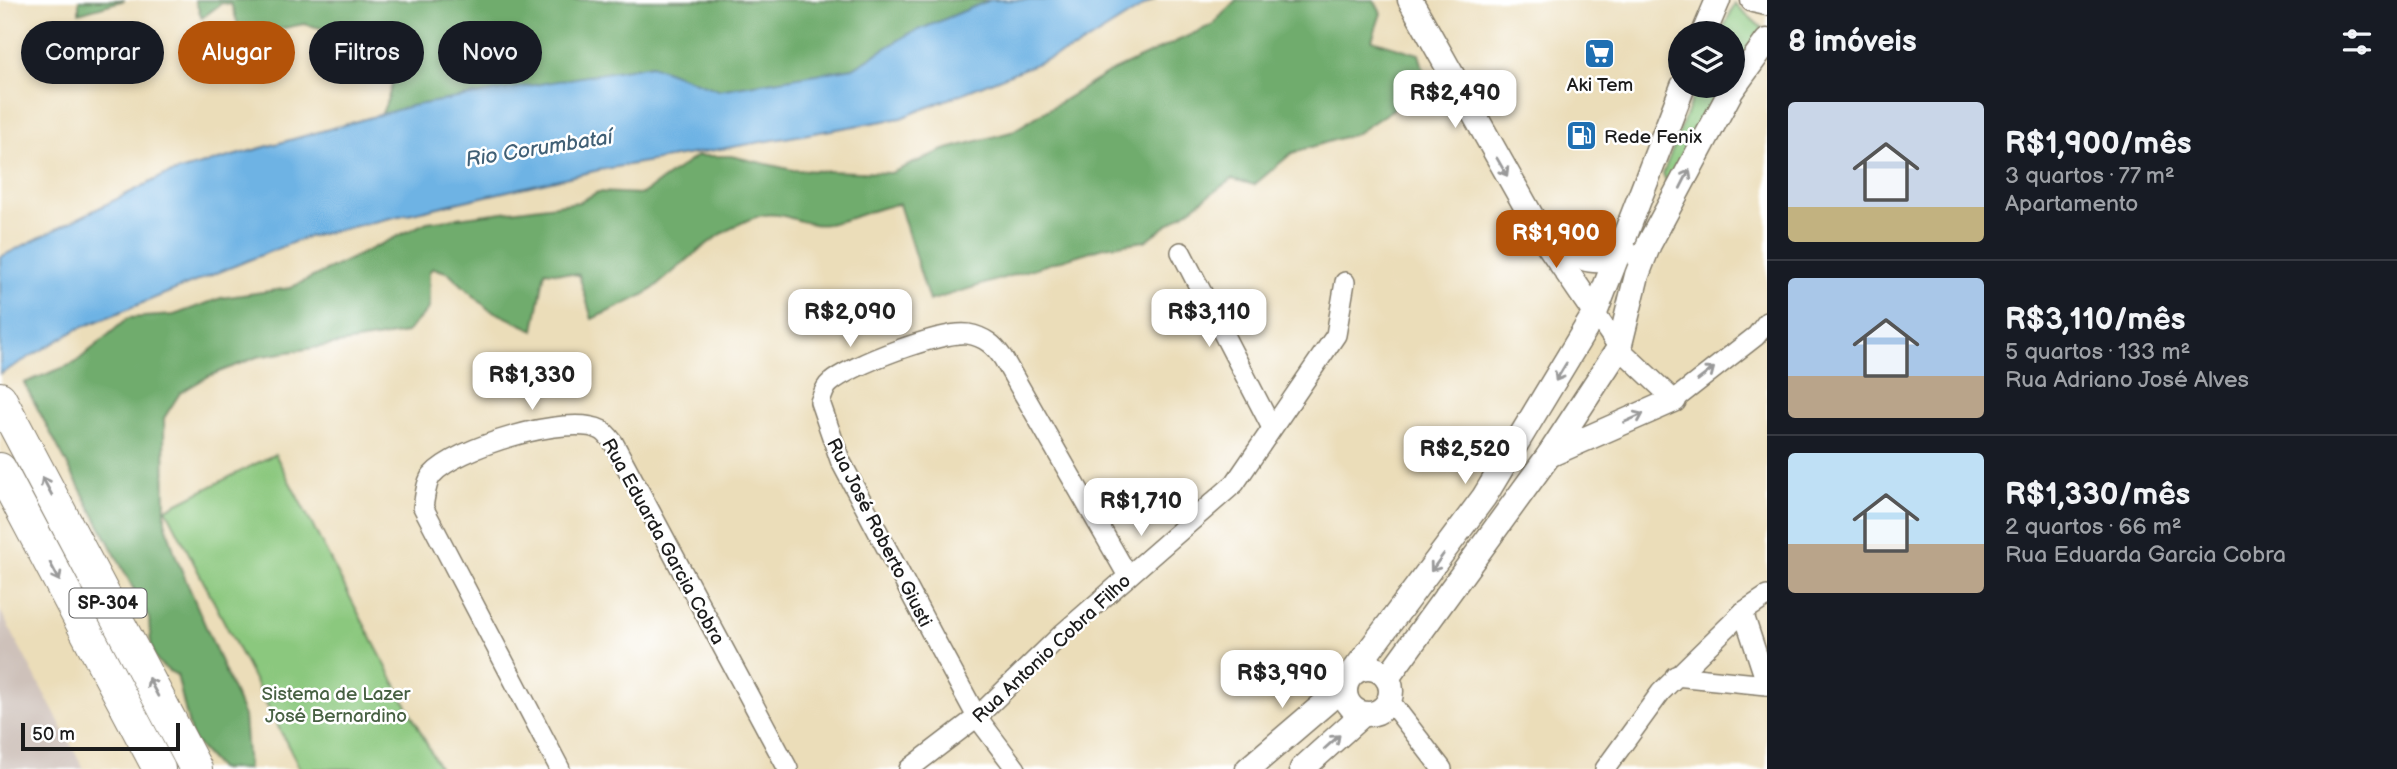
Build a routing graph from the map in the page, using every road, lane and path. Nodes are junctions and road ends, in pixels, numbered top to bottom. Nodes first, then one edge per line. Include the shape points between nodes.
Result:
1 (1410, 0) edge
2 (1718, 0) edge
3 (1753, 0) edge
4 (1767, 3) edge
5 (1709, 21) edge
6 (1767, 41) edge
7 (1678, 98) edge
8 (1669, 210) junction
9 (1543, 237) junction
10 (1181, 252) dead end
11 (1614, 258) junction
12 (1345, 282) dead end
13 (1595, 313) junction
14 (1767, 322) edge
15 (1619, 348) junction
16 (0, 398) edge
17 (1674, 400) junction
18 (1272, 428) junction
19 (1549, 455) junction
20 (0, 469) edge
21 (1128, 576) junction
22 (1767, 596) edge
23 (1743, 612) junction
24 (1675, 676) junction
25 (1350, 678) junction
26 (1767, 685) edge
27 (1388, 689) junction
28 (1363, 714) junction
29 (977, 717) junction
30 (159, 769) edge
31 (196, 769) edge
32 (560, 769) edge
33 (788, 769) edge
34 (909, 769) edge
35 (1016, 769) edge
36 (1248, 769) edge
37 (1301, 769) edge
38 (1442, 769) edge
39 (1605, 769) edge

1 -> 9 street
2 - 5 street
3 - 4 street
8 -> 6 street via 1731,91
7 - 11 street
8 - 11 street
8 - 15 street via 1637,275
9 - 11 street via 1591,262
9 - 13 street
10 - 18 street
11 - 13 street
12 - 18 street, Rua Antonio Cobra Filho via 1336,335
13 - 15 street
13 -> 25 street via 1484,497
17 -> 14 street
15 - 17 street
15 - 19 street
31 -> 16 highway, SP-304
19 -> 17 street
18 - 21 street, Rua Antonio Cobra Filho via 1235,483
19 - 27 street
20 -> 30 highway, SP-304
21 - 29 street, Rua Antonio Cobra Filho
21 - 29 street, Rua José Roberto Giusti via 1003,358 982,338 945,334 832,381 820,402 840,460
22 - 23 street
23 - 24 street
23 - 26 street
24 - 26 street
24 - 39 street
25 - 27 street via 1374,669
25 - 28 street via 1350,706
25 - 36 street
27 - 28 street via 1379,712
27 - 38 street
37 -> 28 street
29 - 34 street, Rua Antonio Cobra Filho
29 - 35 street, Rua José Roberto Giusti
32 - 33 street, Rua Eduarda Garcia Cobra via 424,507 429,477 446,463 503,439 570,425 601,430 613,442

